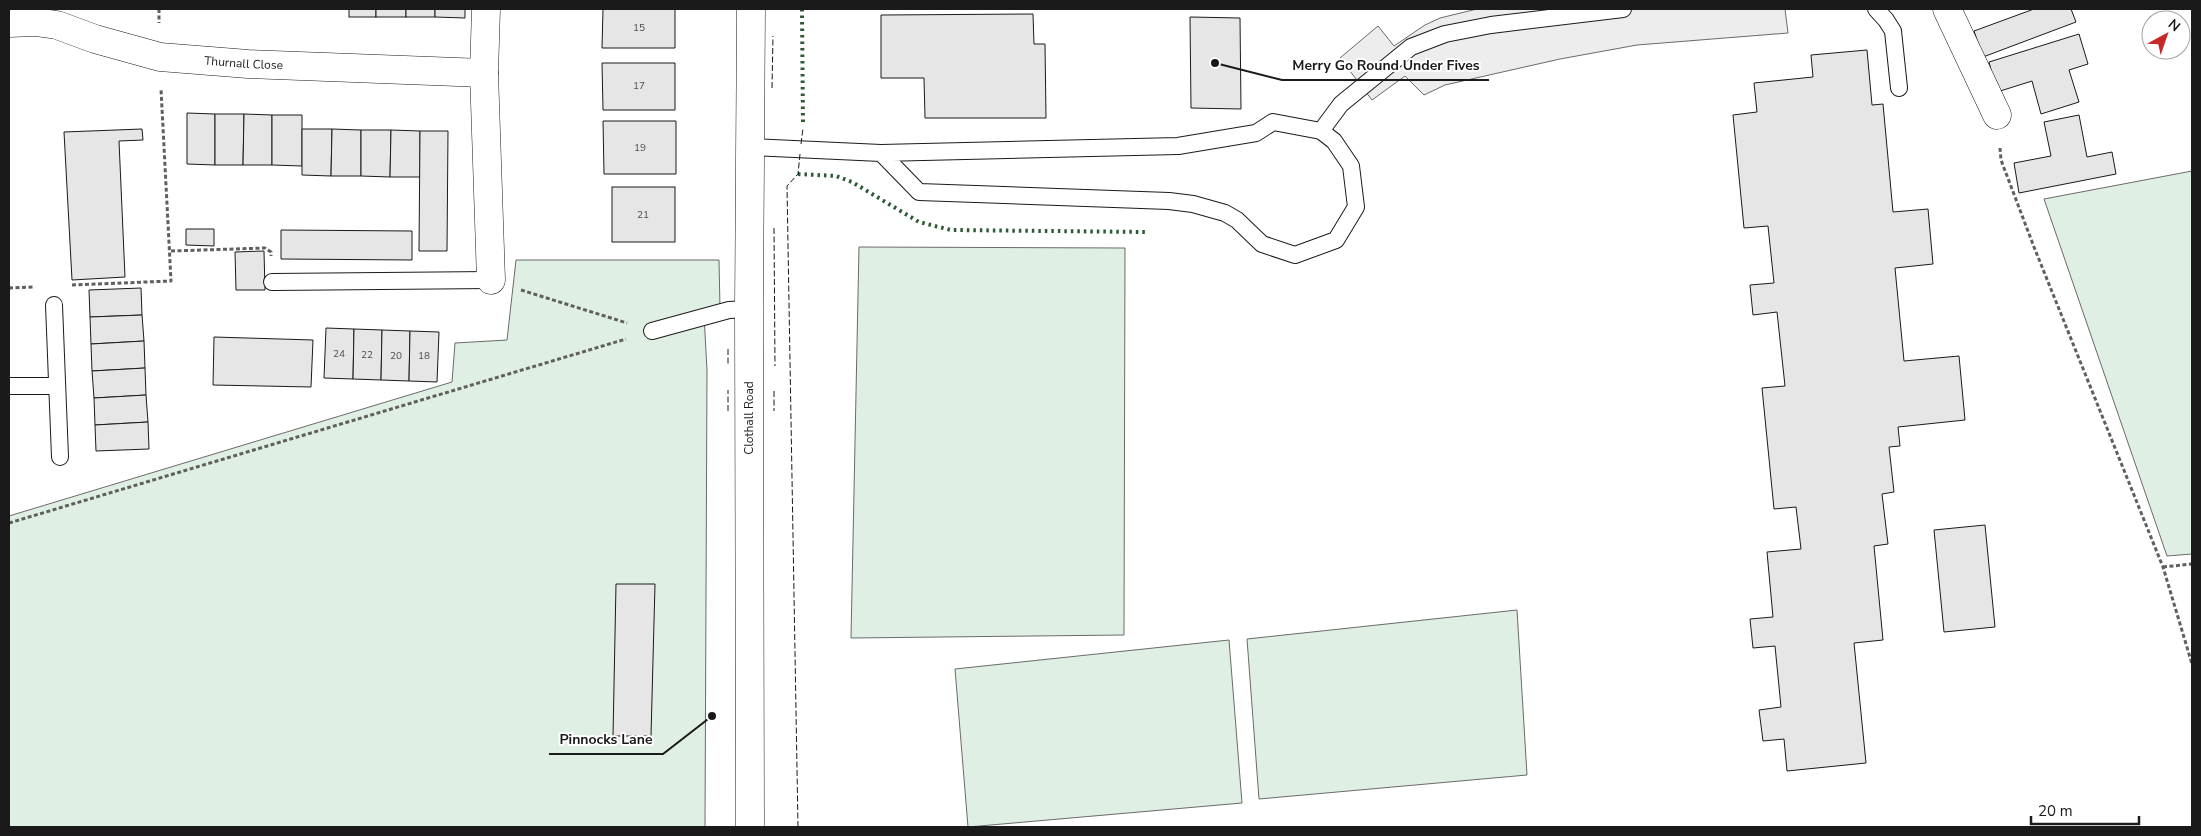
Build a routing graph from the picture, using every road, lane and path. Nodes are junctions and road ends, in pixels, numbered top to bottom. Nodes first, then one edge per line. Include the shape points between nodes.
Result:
1 (486, 9) edge
2 (751, 9) edge
3 (1623, 9) edge
4 (1876, 9) edge
5 (1947, 9) edge
6 (9, 22) edge
7 (160, 57) junction
8 (484, 73) junction
9 (1899, 88) dead end
10 (1997, 115) joint
11 (1321, 131) junction
12 (750, 147) junction
13 (881, 153) junction
14 (171, 251) junction
15 (491, 280) junction
16 (272, 282) joint
17 (66, 285) dead end
18 (38, 287) dead end
19 (9, 288) edge
20 (54, 305) dead end
21 (749, 309) junction
22 (652, 331) junction
23 (9, 386) edge
24 (57, 386) junction
25 (60, 457) dead end
26 (9, 522) edge
27 (2192, 564) edge
28 (2162, 567) junction
29 (2192, 664) edge
30 (750, 827) edge

1 - 8 street
2 - 12 street, Clothall Road
3 - 11 lane via 1491,25 1445,34 1411,47 1342,104
4 - 9 lane via 1893,32
5 - 10 street
6 - 7 street, Thurnall Close via 56,25
7 - 8 street, Thurnall Close via 248,64
7 - 14 path
8 - 15 street
10 - 28 path via 2001,160
11 - 13 lane via 1273,122 1256,133 1178,146
11 - 13 lane via 1334,141 1350,166 1356,207 1336,240 1295,255 1262,244 1226,213 1193,204 919,192
12 - 13 lane
12 - 21 street, Clothall Road
14 - 16 path via 265,248 271,252
14 - 17 path via 172,281
15 - 16 lane
15 - 22 path
18 - 19 path
20 - 24 lane
21 - 22 lane via 729,310
21 - 30 street, Clothall Road
22 - 26 path
23 - 24 lane
24 - 25 lane
27 - 28 path
28 - 29 path

